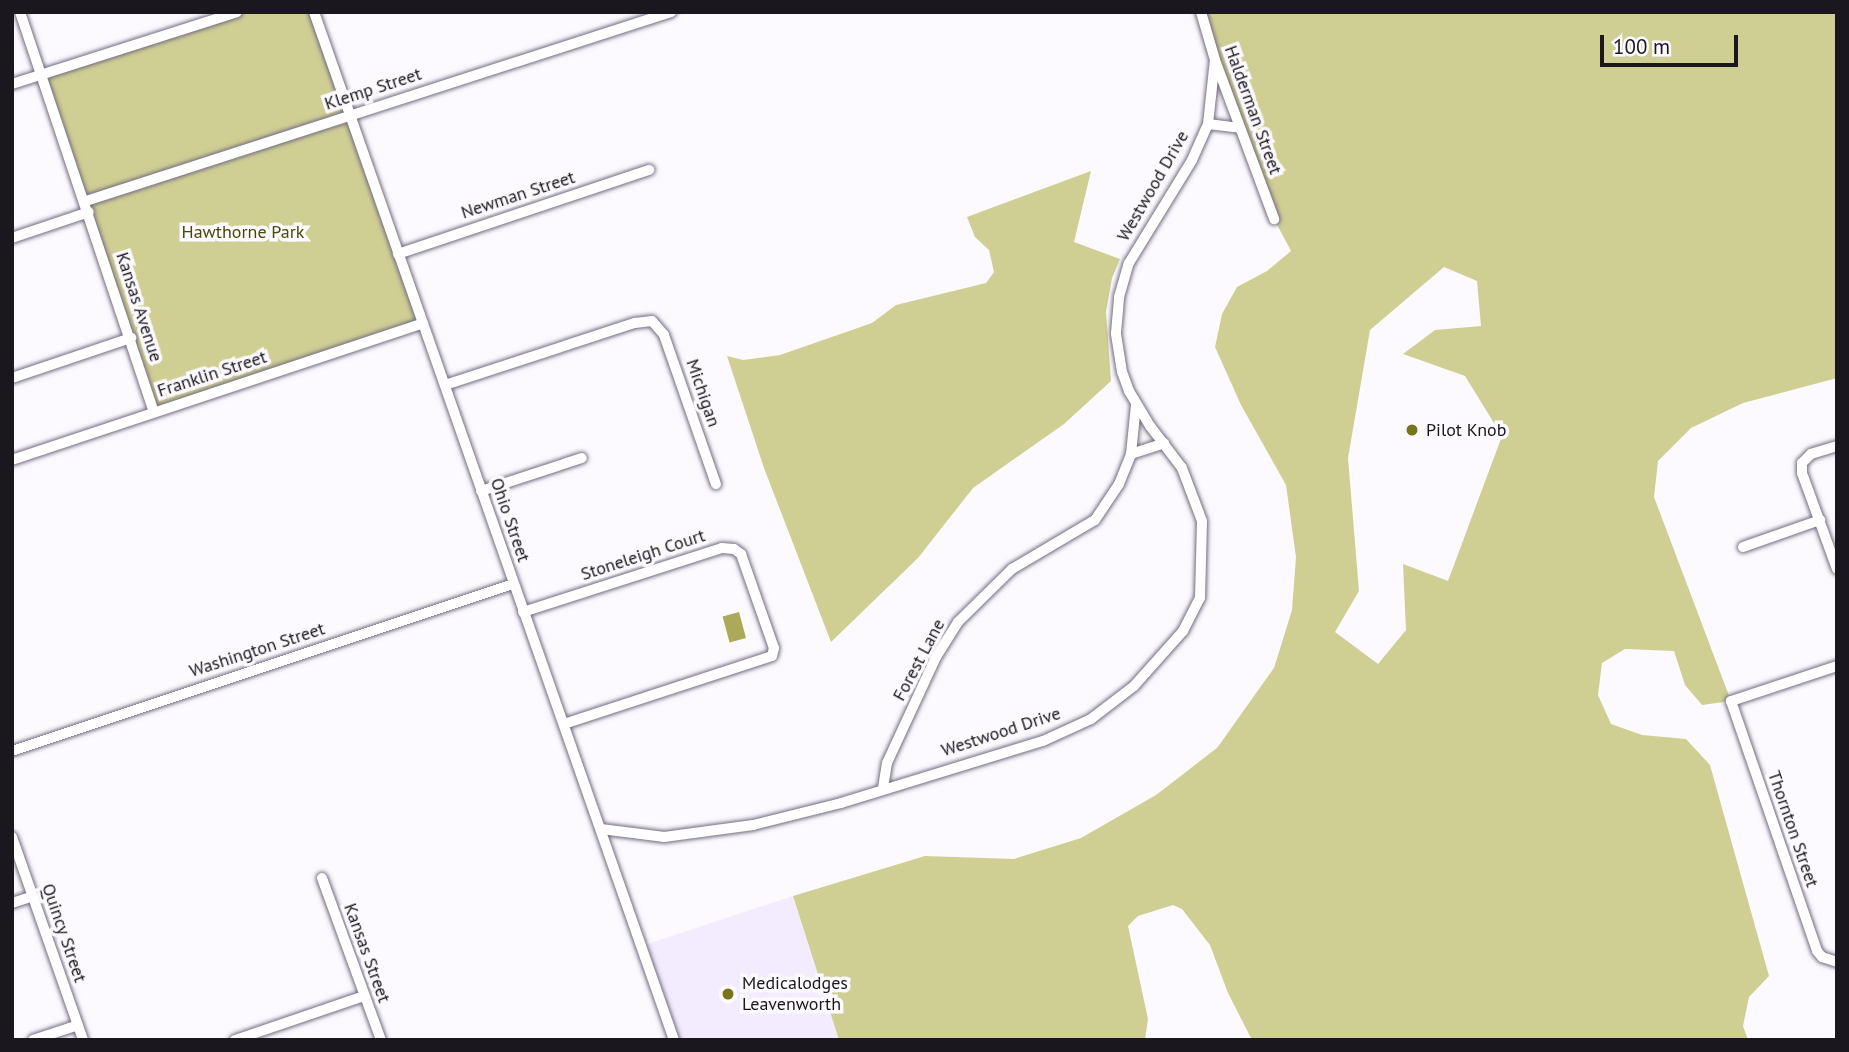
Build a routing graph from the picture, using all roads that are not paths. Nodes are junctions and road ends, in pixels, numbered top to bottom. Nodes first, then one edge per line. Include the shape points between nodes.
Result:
1 (20, 12) edge
2 (237, 12) edge
3 (314, 12) edge
4 (671, 12) edge
5 (1201, 12) edge
6 (1214, 60) junction
7 (42, 74) junction
8 (12, 84) edge
9 (349, 115) junction
10 (1208, 124) junction
11 (1240, 128) junction
12 (649, 170) dead end
13 (87, 207) junction
14 (1274, 219) dead end
15 (12, 238) edge
16 (398, 254) junction
17 (422, 323) junction
18 (131, 338) junction
19 (12, 378) edge
20 (445, 385) junction
21 (1136, 405) junction
22 (154, 412) junction
23 (1164, 443) junction
24 (1837, 446) edge
25 (1131, 454) junction
26 (582, 458) dead end
27 (12, 460) edge
28 (716, 484) dead end
29 (481, 491) junction
30 (1820, 520) junction
31 (1743, 547) dead end
32 (1837, 569) edge
33 (513, 584) junction
34 (523, 612) junction
35 (1837, 666) edge
36 (564, 724) junction
37 (12, 751) edge
38 (883, 788) junction
39 (601, 829) junction
40 (12, 837) edge
41 (321, 878) dead end
42 (33, 896) junction
43 (12, 903) edge
44 (1834, 961) edge
45 (365, 996) junction
46 (78, 1025) junction
47 (671, 1039) edge
48 (33, 1040) edge
49 (83, 1040) edge
50 (235, 1040) edge
51 (381, 1040) edge

1 - 7 street, Kansas Avenue
2 - 7 street
3 - 9 street, Ohio Street
4 - 9 street, Klemp Street
5 - 6 street, Halderman Street
6 - 10 street, Westwood Drive
6 - 11 street, Halderman Street
7 - 8 street
7 - 13 street, Kansas Avenue
9 - 13 street, Klemp Street
9 - 16 street, Ohio Street
10 - 11 street
10 - 21 street, Westwood Drive via 1192,160 1129,262 1119,297 1116,333 1122,372
11 - 14 street, Halderman Street
12 - 16 street, Newman Street
13 - 15 street, Klemp Street
13 - 18 street, Kansas Avenue
16 - 17 street, Ohio Street
17 - 20 street, Ohio Street
17 - 22 street, Franklin Street
18 - 19 street
18 - 22 street, Kansas Avenue
20 - 28 street, Michigan via 647,321 664,335
20 - 29 street, Ohio Street
21 - 23 street, Westwood Drive
21 - 25 street, Forest Lane
22 - 27 street, Franklin Street
23 - 25 street
23 - 38 street, Westwood Drive via 1193,489 1202,521 1200,598 1183,631 1134,686 1091,719 1043,741
24 - 30 street via 1811,454 1802,463
25 - 38 street, Forest Lane via 1119,484 1095,520 1012,569 958,622 936,657 887,763
26 - 29 street
29 - 33 street, Ohio Street
30 - 31 street
30 - 32 street
33 - 34 street, Ohio Street
33 - 37 street, Washington Street
34 - 36 street, Ohio Street
34 - 36 street, Stoneleigh Court via 722,548 741,554 774,648 772,656
35 - 44 street, Thornton Street via 1731,701 1816,951
36 - 39 street, Ohio Street
38 - 39 street, Westwood Drive via 841,803 701,834 664,837
39 - 47 street, Ohio Street
40 - 42 street, Quincy Street
41 - 45 street, Kansas Street
42 - 43 street
42 - 46 street, Quincy Street
45 - 50 street
45 - 51 street, Kansas Street
46 - 48 street
46 - 49 street, Quincy Street

